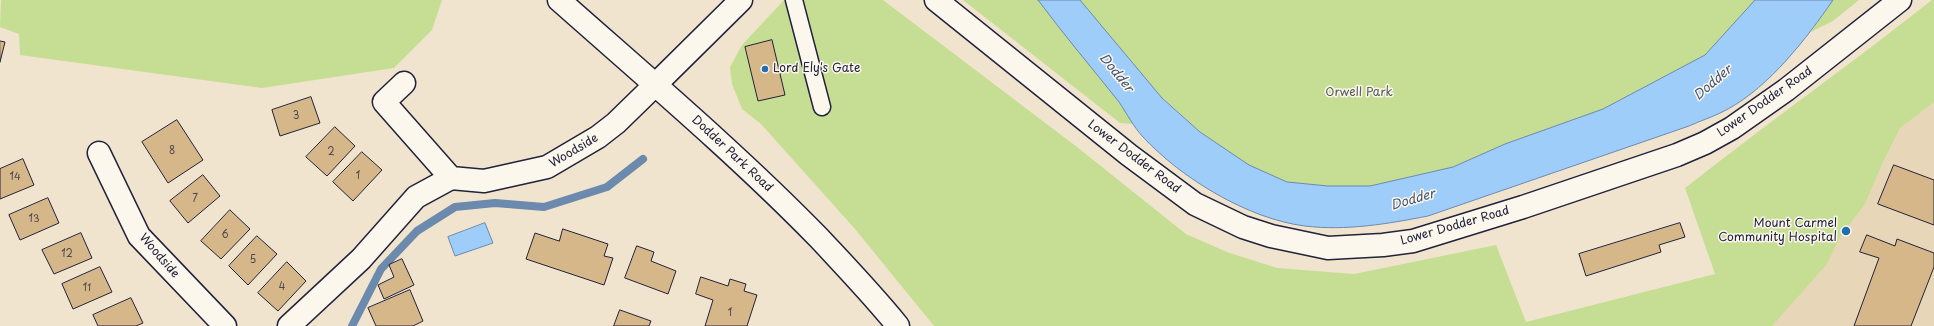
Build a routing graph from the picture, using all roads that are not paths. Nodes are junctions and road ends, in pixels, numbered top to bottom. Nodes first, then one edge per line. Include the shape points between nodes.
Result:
1 (559, 0) edge
2 (741, 0) edge
3 (794, 0) edge
4 (936, 0) edge
5 (1900, 0) edge
6 (404, 83) dead end
7 (655, 85) junction
8 (822, 107) dead end
9 (99, 153) dead end
10 (451, 178) junction
11 (892, 324) edge
12 (224, 326) edge
13 (288, 326) edge

1 - 7 street, Dodder Park Road
2 - 7 street
3 - 8 lane
4 - 5 street, Lower Dodder Road via 1129,155 1195,204 1243,228 1328,248 1383,245 1413,240 1522,207 1677,155 1705,143 1732,128 1786,90
6 - 10 street via 384,102
7 - 10 street, Woodside via 606,131 547,167 484,181
7 - 11 street, Dodder Park Road via 794,212 862,284
9 - 12 street, Woodside via 139,236
10 - 13 street via 416,197 361,259

